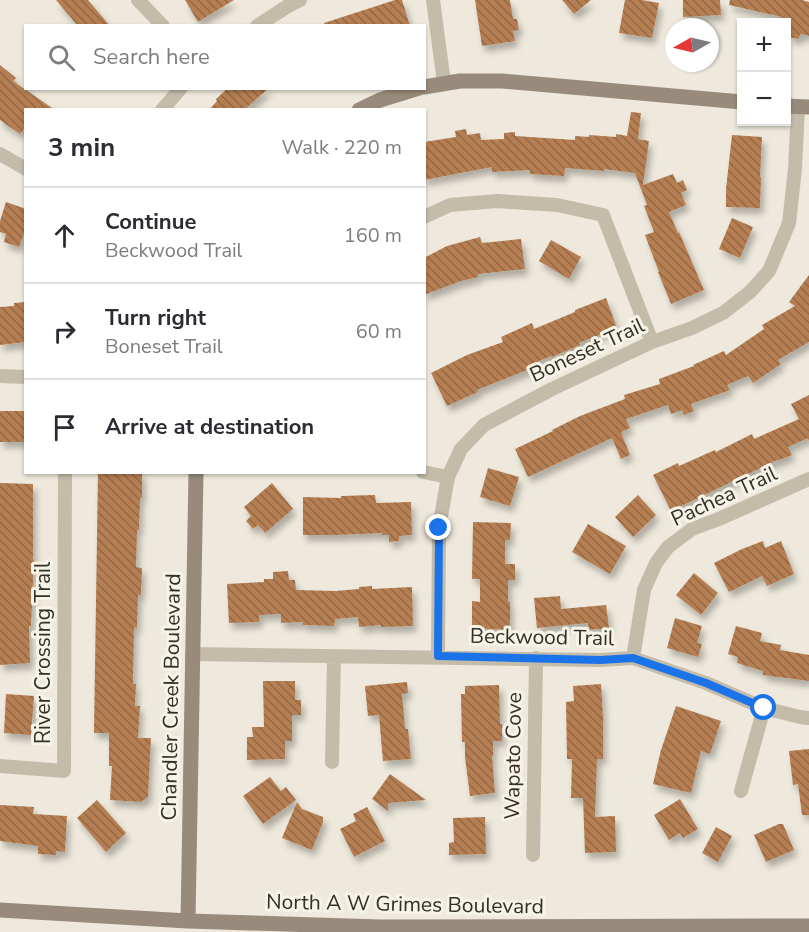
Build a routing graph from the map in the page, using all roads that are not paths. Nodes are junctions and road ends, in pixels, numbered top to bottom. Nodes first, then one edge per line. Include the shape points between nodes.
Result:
1 (138, 0) edge
2 (300, 0) edge
3 (433, 0) edge
4 (161, 24) edge
5 (260, 24) edge
6 (444, 83) junction
7 (426, 87) edge
8 (179, 90) edge
9 (412, 90) edge
10 (737, 102) edge
11 (798, 107) edge
12 (164, 108) edge
13 (363, 108) edge
14 (0, 154) edge
15 (24, 168) edge
16 (426, 216) edge
17 (652, 342) junction
18 (0, 376) edge
19 (24, 377) edge
20 (426, 473) edge
21 (65, 474) edge
22 (196, 474) edge
23 (448, 477) junction
24 (809, 479) edge
25 (192, 654) junction
26 (334, 656) junction
27 (438, 656) junction
28 (536, 658) junction
29 (633, 658) junction
30 (764, 708) junction
31 (809, 718) edge
32 (332, 762) dead end
33 (0, 766) edge
34 (741, 791) dead end
35 (533, 855) dead end
36 (0, 910) edge
37 (189, 921) junction
38 (809, 926) edge

1 - 4 street
2 - 5 street
3 - 6 street
6 - 7 street
6 - 10 street via 528,83
8 - 12 street
9 - 13 street
11 - 17 street, Boneset Trail via 789,223 769,271 723,313
14 - 15 street
16 - 17 street via 450,205 497,201 557,205 603,214
17 - 23 street, Boneset Trail via 484,425 461,449
18 - 19 street
20 - 23 street
21 - 33 street, River Crossing Trail via 64,771
22 - 25 street, Chandler Creek Boulevard
23 - 27 street, Boneset Trail via 439,528
24 - 29 street, Pachea Trail via 692,529 668,547 644,590
25 - 26 street, Beckwood Trail
25 - 37 street, Chandler Creek Boulevard
26 - 27 street, Beckwood Trail
26 - 32 street
27 - 28 street, Beckwood Trail
28 - 29 street, Beckwood Trail
28 - 35 street, Wapato Cove
29 - 30 street, Beckwood Trail
30 - 31 street, Beckwood Trail
30 - 34 street
36 - 37 street, North A W Grimes Boulevard
37 - 38 street, North A W Grimes Boulevard via 380,927

